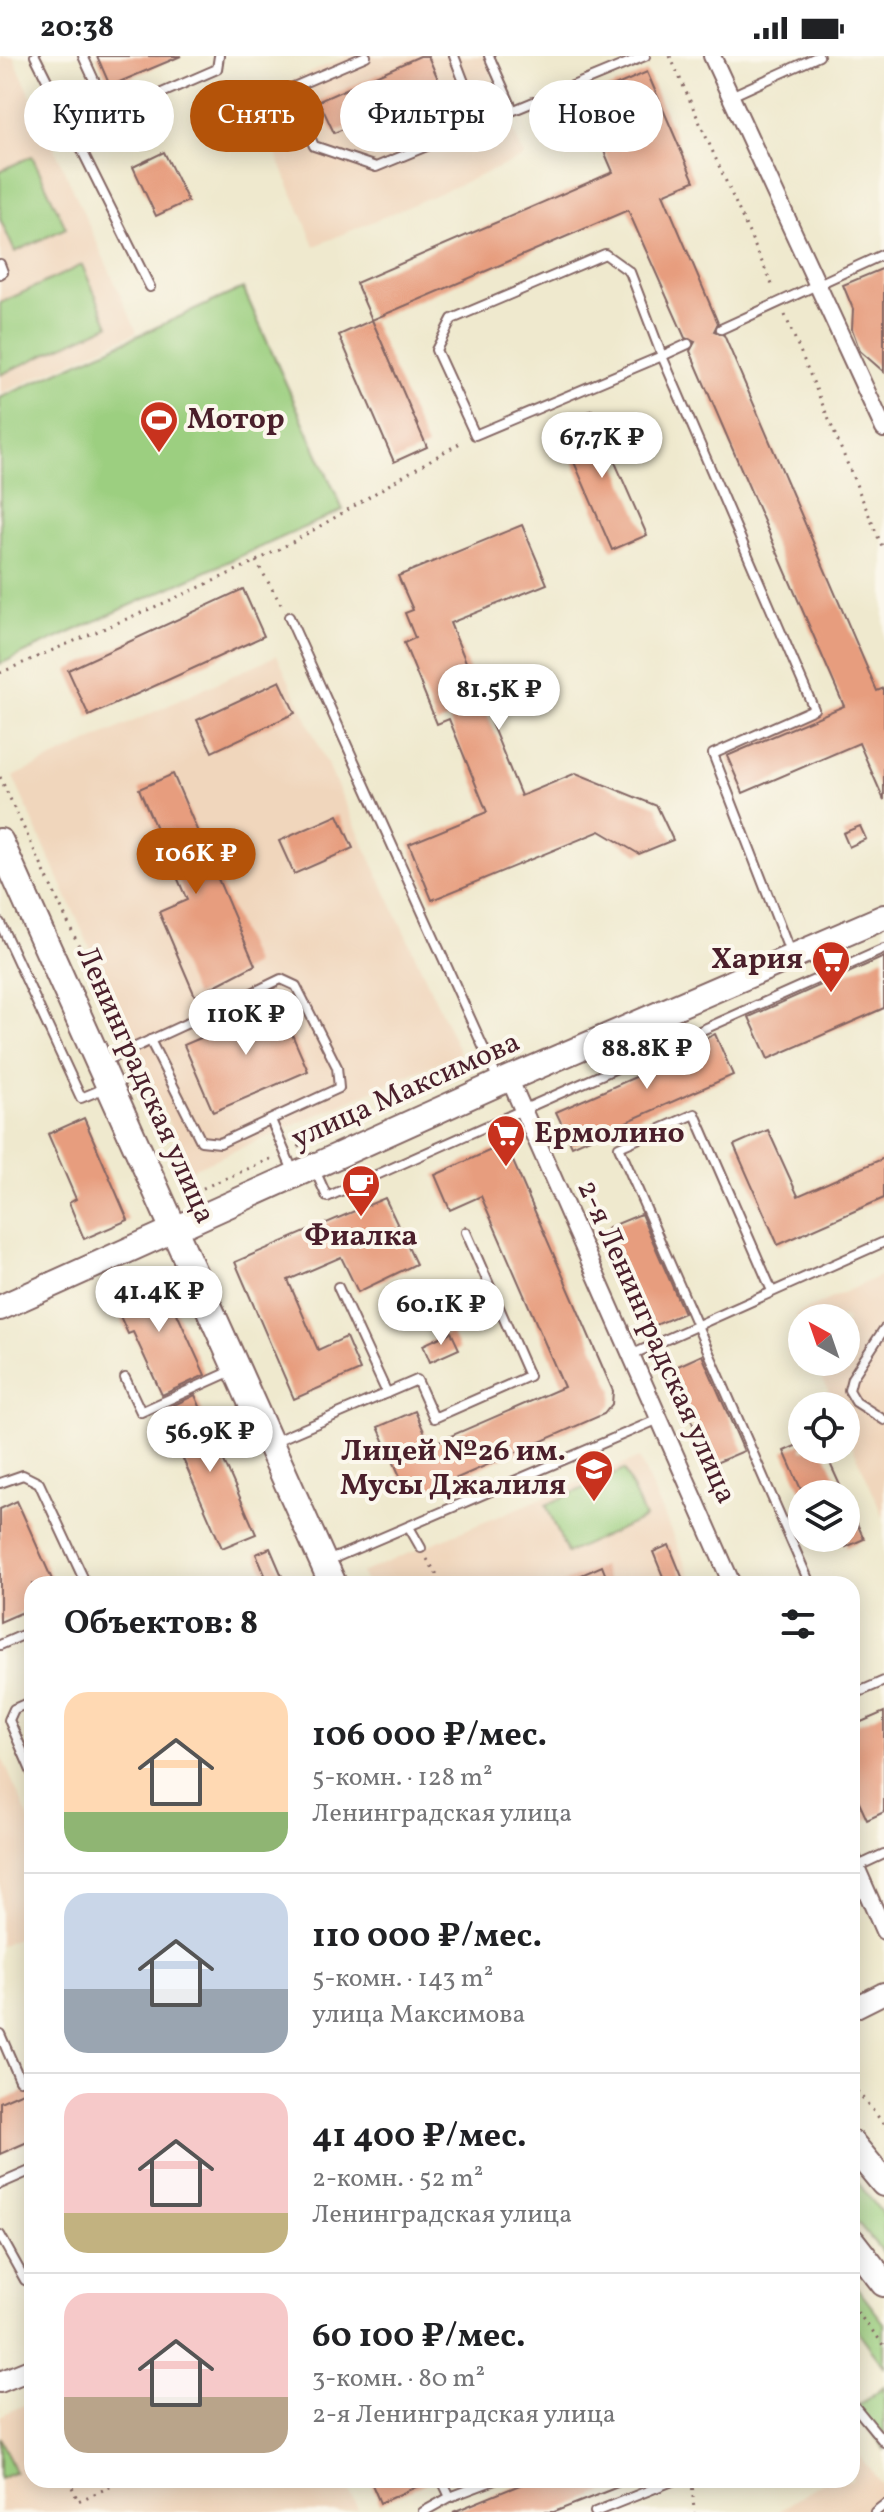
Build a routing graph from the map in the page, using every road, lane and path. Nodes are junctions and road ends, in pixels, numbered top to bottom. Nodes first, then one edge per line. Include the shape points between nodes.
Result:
1 (35, 56) edge
2 (83, 56) edge
3 (219, 56) edge
4 (366, 56) edge
5 (454, 56) edge
6 (489, 56) edge
7 (645, 56) edge
8 (712, 56) edge
9 (819, 56) edge
10 (46, 80) edge
11 (94, 80) edge
12 (463, 80) edge
13 (500, 80) edge
14 (174, 87) edge
15 (731, 96) junction
16 (513, 110) edge
17 (80, 152) edge
18 (412, 152) edge
19 (884, 254) edge
20 (0, 264) edge
21 (0, 274) edge
22 (817, 284) junction
23 (150, 287) dead end
24 (721, 329) dead end
25 (688, 344) dead end
26 (662, 356) junction
27 (884, 429) edge
28 (475, 435) junction
29 (256, 561) junction
30 (289, 617) joint
31 (0, 673) edge
32 (0, 777) edge
33 (0, 842) edge
34 (884, 917) edge
35 (0, 923) edge
36 (884, 949) edge
37 (792, 957) junction
38 (227, 1005) dead end
39 (216, 1010) dead end
40 (150, 1040) junction
41 (127, 1050) junction
42 (106, 1075) junction
43 (504, 1081) junction
44 (523, 1109) junction
45 (271, 1120) junction
46 (326, 1135) dead end
47 (285, 1153) junction
48 (305, 1171) junction
49 (175, 1230) junction
50 (466, 1232) dead end
51 (884, 1242) edge
52 (338, 1287) dead end
53 (772, 1291) junction
54 (0, 1308) edge
55 (697, 1325) junction
56 (884, 1329) edge
57 (631, 1355) junction
58 (235, 1370) junction
59 (125, 1378) dead end
60 (387, 1393) junction
61 (659, 1419) junction
62 (884, 1420) edge
63 (268, 1445) junction
64 (0, 1483) edge
65 (409, 1527) junction
66 (421, 1548) joint
67 (82, 1576) edge
68 (330, 1576) edge
69 (438, 1576) edge
70 (728, 1576) edge
71 (807, 1576) edge
72 (24, 1634) edge
73 (0, 1645) edge
74 (884, 1681) edge
75 (860, 1692) edge
76 (24, 1705) edge
77 (24, 1755) edge
78 (884, 1854) edge
79 (860, 1860) edge
80 (860, 1876) edge
81 (884, 1931) edge
82 (884, 1993) edge
83 (860, 2005) edge
84 (0, 2034) edge
85 (24, 2078) edge
86 (860, 2095) edge
87 (884, 2124) edge
88 (860, 2154) edge
89 (24, 2174) edge
90 (884, 2183) edge
91 (0, 2184) edge
92 (0, 2235) edge
93 (860, 2252) edge
94 (24, 2278) edge
95 (884, 2283) edge
96 (860, 2316) edge
97 (884, 2345) edge
98 (24, 2372) edge
99 (0, 2382) edge
100 (860, 2413) edge
101 (884, 2442) edge
102 (72, 2488) edge
103 (108, 2488) edge
104 (446, 2488) edge
105 (474, 2488) edge
106 (655, 2488) edge
107 (692, 2488) edge
108 (450, 2497) junction
109 (884, 2505) edge
110 (438, 2509) edge
111 (423, 2512) edge
112 (595, 2512) edge
113 (694, 2512) edge
114 (875, 2512) edge

1 - 10 lane
2 - 11 lane
3 - 14 lane via 217,69
4 - 18 lane via 289,89 314,146 376,167
5 - 12 lane
6 - 13 lane
7 - 16 lane
8 - 15 street
9 - 15 lane
15 - 22 street
17 - 23 lane
19 - 22 lane
20 - 21 lane
22 - 24 lane
22 - 27 street
25 - 26 lane
26 - 28 lane
26 - 28 lane via 630,272 605,254 452,319 436,350
26 - 37 lane via 814,709 713,754
28 - 29 path via 383,486 353,510
29 - 30 path
29 - 31 path
30 - 43 lane
32 - 41 path
33 - 42 main road, Ленинградская улица
34 - 37 main road, улица Максимова
35 - 42 lane via 81,1098
36 - 44 lane
37 - 43 main road, улица Максимова
38 - 45 lane via 281,979 289,981 337,1067 339,1088
39 - 40 lane
40 - 41 lane
40 - 45 lane via 201,1141 220,1143
41 - 42 lane
41 - 47 path via 194,1192
42 - 49 main road, Ленинградская улица
43 - 44 street, 2-я Ленинградская улица
43 - 48 main road, улица Максимова
44 - 48 lane via 327,1197
44 - 57 street, 2-я Ленинградская улица
45 - 47 lane
46 - 47 path
47 - 48 lane
48 - 49 main road, улица Максимова
49 - 54 main road, улица Максимова
49 - 58 main road, Ленинградская улица
50 - 60 lane via 529,1376 434,1418 417,1380
51 - 53 lane
52 - 60 lane
53 - 55 lane
53 - 55 lane via 695,1114 619,1147
55 - 57 lane
55 - 71 lane
56 - 62 lane via 849,1390 859,1405
57 - 61 street, 2-я Ленинградская улица
58 - 59 lane via 141,1412
58 - 63 main road, Ленинградская улица
60 - 63 lane
61 - 65 lane
61 - 70 street, 2-я Ленинградская улица
63 - 68 main road, Ленинградская улица
64 - 67 lane via 23,1475 39,1483
65 - 66 lane
65 - 68 lane
66 - 69 path
72 - 73 lane
74 - 75 lane
76 - 77 lane via 14,1709 9,1720
78 - 79 lane
80 - 81 street
82 - 83 street
84 - 85 lane via 20,2080
86 - 87 path
88 - 90 main road
89 - 91 lane
92 - 94 lane
93 - 95 main road
96 - 97 path
98 - 99 street
100 - 101 lane
102 - 103 path via 78,2501
104 - 108 lane
105 - 108 lane
106 - 112 lane
107 - 113 path
108 - 110 lane
109 - 114 lane
110 - 111 lane

